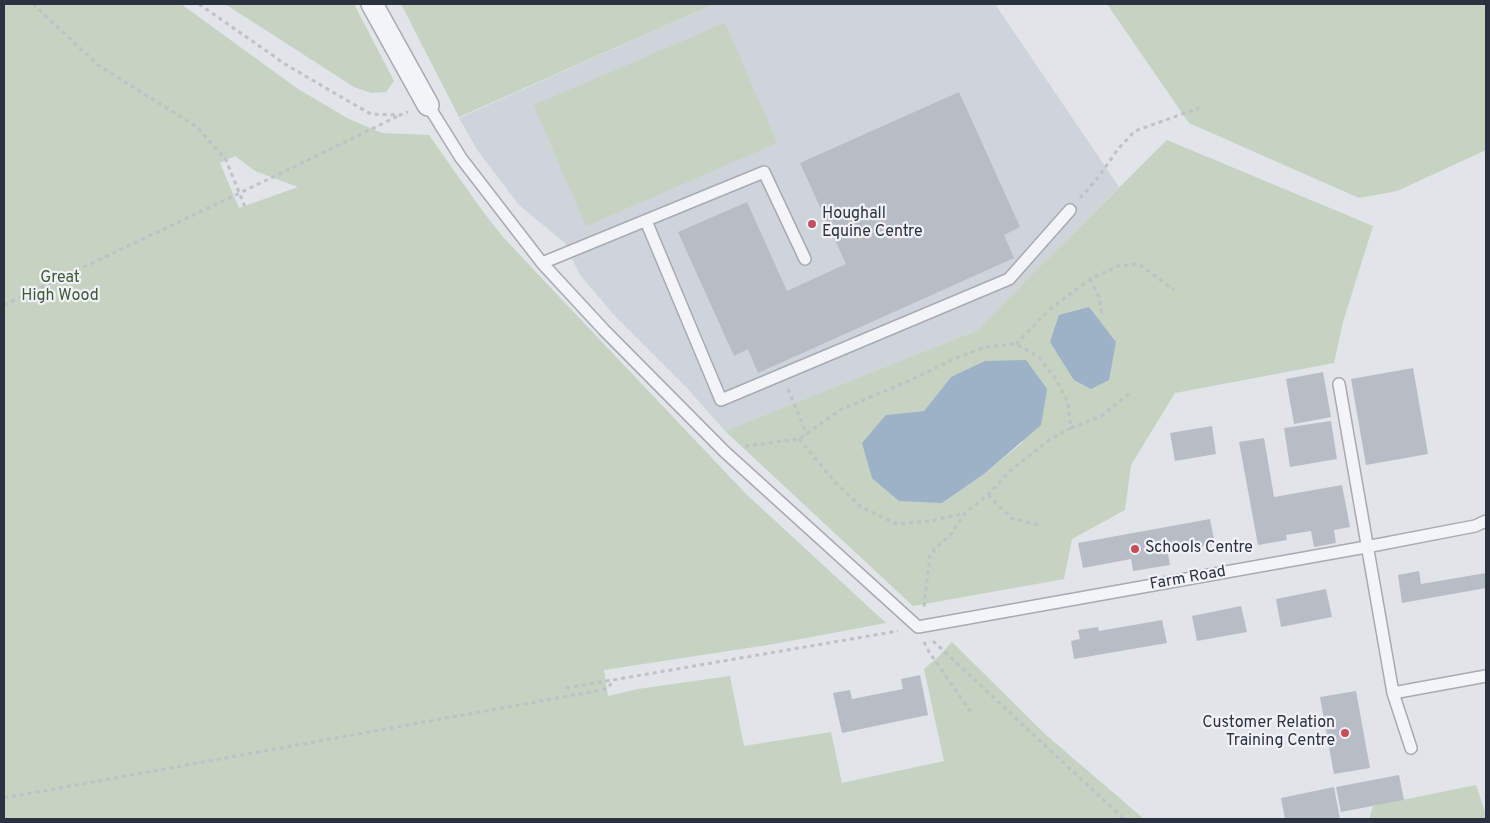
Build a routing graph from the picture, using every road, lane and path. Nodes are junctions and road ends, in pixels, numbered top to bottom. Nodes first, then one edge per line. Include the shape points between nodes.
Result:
1 (33, 4) edge
2 (199, 4) edge
3 (374, 7) edge
4 (428, 105) junction
5 (1198, 108) dead end
6 (400, 115) junction
7 (239, 194) junction
8 (245, 207) dead end
9 (1070, 210) joint
10 (646, 221) junction
11 (805, 258) dead end
12 (542, 263) junction
13 (1090, 279) junction
14 (1174, 290) dead end
15 (4, 305) edge
16 (1102, 316) dead end
17 (1016, 344) junction
18 (1339, 384) dead end
19 (788, 387) dead end
20 (1129, 394) dead end
21 (1071, 428) junction
22 (807, 435) junction
23 (799, 439) junction
24 (725, 452) junction
25 (988, 495) junction
26 (965, 512) junction
27 (1486, 521) edge
28 (1042, 526) dead end
29 (1366, 547) junction
30 (918, 627) junction
31 (1486, 676) edge
32 (614, 680) junction
33 (566, 688) dead end
34 (1393, 693) junction
35 (973, 715) dead end
36 (1411, 748) dead end
37 (4, 798) edge
38 (1124, 819) edge

1 - 7 path via 98,65 197,127 226,160
2 - 6 path via 285,64 371,114
3 - 4 street
4 - 6 path
4 - 12 lane via 461,158
5 - 9 path via 1135,131
6 - 7 path
7 - 8 path
7 - 15 path
9 - 10 lane via 1009,279 721,400
10 - 11 lane via 764,172
10 - 12 lane
12 - 24 lane
13 - 14 path via 1118,266 1139,264
13 - 16 path via 1099,297
13 - 17 path via 1049,310
17 - 21 path via 1039,357 1057,381 1068,403
17 - 22 path via 985,347 956,358 840,410
18 - 29 lane
19 - 22 path
20 - 21 path via 1101,416
21 - 25 path via 1026,457
22 - 23 path
23 - 24 path via 749,445
23 - 26 path via 862,508 897,524 930,521
24 - 30 lane
25 - 26 path
25 - 28 path via 1011,518
26 - 30 path via 950,535 930,554 925,604
27 - 29 lane, Farm Road via 1475,526
29 - 30 lane, Farm Road
29 - 34 lane
30 - 32 path
30 - 35 path via 929,652
30 - 38 path
31 - 34 lane
32 - 33 path
32 - 37 path via 607,689
34 - 36 lane

